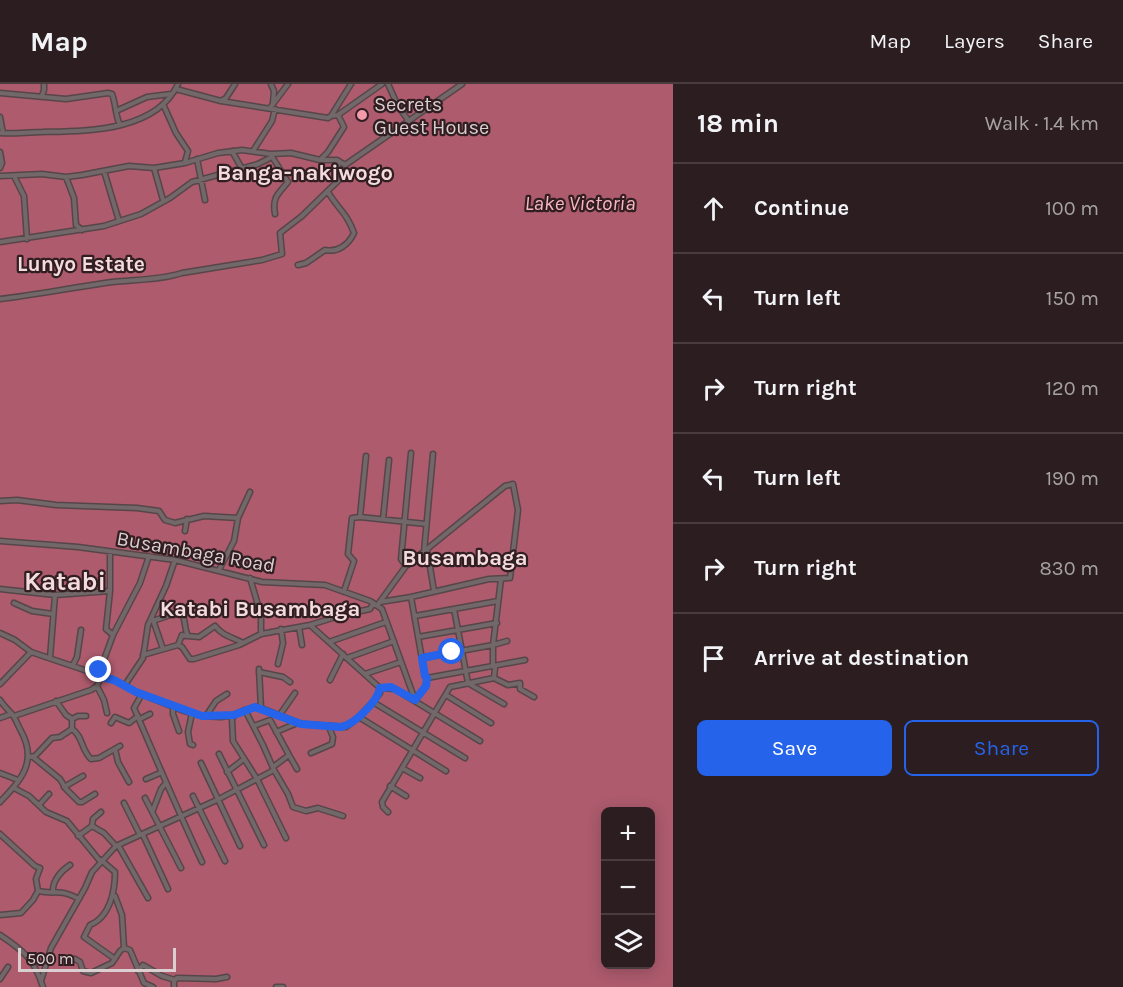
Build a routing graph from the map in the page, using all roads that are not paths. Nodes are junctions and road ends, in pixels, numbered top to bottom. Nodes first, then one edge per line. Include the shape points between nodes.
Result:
1 (44, 84) edge
2 (235, 84) edge
3 (271, 84) edge
4 (288, 84) edge
5 (351, 84) edge
6 (382, 84) edge
7 (388, 84) edge
8 (462, 84) edge
9 (177, 86) edge
10 (0, 93) edge
11 (171, 94) junction
12 (42, 96) junction
13 (221, 101) junction
14 (163, 104) junction
15 (273, 107) junction
16 (116, 111) junction
17 (338, 115) junction
18 (331, 116) junction
19 (0, 117) edge
20 (408, 120) junction
21 (120, 125) junction
22 (2, 133) edge
23 (232, 151) junction
24 (254, 151) junction
25 (0, 152) edge
26 (271, 156) junction
27 (197, 159) junction
28 (320, 160) junction
29 (337, 160) junction
30 (185, 163) junction
31 (241, 167) junction
32 (0, 168) edge
33 (154, 168) junction
34 (104, 171) junction
35 (0, 176) edge
36 (14, 176) junction
37 (66, 177) junction
38 (202, 178) junction
39 (328, 192) junction
40 (163, 200) junction
41 (205, 200) dead end
42 (275, 213) dead end
43 (119, 221) junction
44 (82, 230) junction
45 (27, 239) junction
46 (0, 242) edge
47 (298, 265) dead end
48 (0, 299) edge
49 (411, 453) dead end
50 (432, 454) dead end
51 (366, 456) dead end
52 (389, 460) dead end
53 (250, 492) dead end
54 (0, 501) edge
55 (360, 517) junction
56 (187, 518) junction
57 (238, 518) junction
58 (383, 519) junction
59 (404, 522) junction
60 (426, 524) junction
61 (185, 531) dead end
62 (0, 541) edge
63 (426, 550) junction
64 (110, 552) junction
65 (149, 556) junction
66 (175, 560) junction
67 (406, 566) junction
68 (219, 570) junction
69 (250, 578) junction
70 (501, 579) junction
71 (0, 589) edge
72 (110, 591) junction
73 (344, 591) junction
74 (434, 591) junction
75 (55, 595) junction
76 (411, 597) junction
77 (498, 602) junction
78 (14, 603) dead end
79 (379, 603) junction
80 (373, 604) junction
81 (454, 609) junction
82 (53, 614) junction
83 (415, 616) junction
84 (152, 619) junction
85 (386, 622) junction
86 (497, 623) junction
87 (310, 625) junction
88 (299, 627) junction
89 (281, 629) junction
90 (81, 630) dead end
91 (458, 630) junction
92 (0, 633) edge
93 (261, 634) junction
94 (113, 635) junction
95 (188, 636) junction
96 (418, 637) junction
97 (394, 641) junction
98 (507, 641) dead end
99 (329, 642) junction
100 (244, 643) junction
101 (178, 645) junction
102 (302, 645) dead end
103 (493, 645) junction
104 (163, 649) junction
105 (461, 651) junction
106 (31, 652) junction
107 (143, 655) junction
108 (345, 656) junction
109 (50, 658) junction
110 (422, 658) junction
111 (525, 660) dead end
112 (401, 662) junction
113 (278, 664) dead end
114 (73, 665) junction
115 (493, 666) junction
116 (465, 671) junction
117 (365, 674) junction
118 (100, 676) junction
119 (427, 678) junction
120 (494, 678) junction
121 (330, 680) dead end
122 (290, 682) dead end
123 (468, 683) junction
124 (0, 684) edge
125 (125, 685) junction
126 (97, 686) junction
127 (380, 688) junction
128 (142, 693) junction
129 (295, 693) dead end
130 (227, 694) dead end
131 (446, 695) junction
132 (534, 697) dead end
133 (0, 700) edge
134 (415, 700) junction
135 (56, 701) junction
136 (373, 702) junction
137 (504, 704) dead end
138 (173, 706) junction
139 (261, 708) junction
140 (245, 710) junction
141 (107, 713) dead end
142 (192, 713) junction
143 (435, 713) junction
144 (150, 714) dead end
145 (13, 715) junction
146 (234, 715) junction
147 (86, 716) dead end
148 (279, 716) junction
149 (206, 717) junction
150 (359, 717) junction
151 (0, 718) edge
152 (139, 718) junction
153 (72, 719) junction
154 (111, 723) dead end
155 (297, 723) junction
156 (491, 723) dead end
157 (254, 726) junction
158 (329, 726) junction
159 (72, 729) junction
160 (179, 731) dead end
161 (276, 732) junction
162 (424, 733) junction
163 (480, 741) dead end
164 (193, 745) dead end
165 (120, 746) dead end
166 (115, 749) junction
167 (412, 751) junction
168 (311, 753) dead end
169 (219, 754) dead end
170 (289, 755) junction
171 (31, 757) junction
172 (465, 758) dead end
173 (244, 759) junction
174 (201, 763) dead end
175 (273, 768) junction
176 (402, 768) junction
177 (297, 769) dead end
178 (446, 771) dead end
179 (227, 772) junction
180 (0, 773) edge
181 (160, 773) junction
182 (83, 776) dead end
183 (420, 778) dead end
184 (146, 779) dead end
185 (257, 779) junction
186 (18, 780) junction
187 (129, 782) dead end
188 (165, 784) junction
189 (390, 786) junction
190 (64, 787) junction
191 (14, 788) junction
192 (237, 788) junction
193 (49, 794) dead end
194 (95, 794) dead end
195 (193, 796) dead end
196 (406, 796) dead end
197 (145, 798) dead end
198 (219, 799) junction
199 (0, 802) edge
200 (124, 803) dead end
201 (39, 805) junction
202 (199, 807) junction
203 (153, 810) junction
204 (101, 812) dead end
205 (388, 812) dead end
206 (179, 816) junction
207 (343, 816) dead end
208 (160, 825) junction
209 (92, 826) junction
210 (0, 834) edge
211 (142, 835) junction
212 (78, 836) junction
213 (286, 838) dead end
214 (264, 845) dead end
215 (117, 846) junction
216 (240, 846) dead end
217 (101, 861) junction
218 (225, 861) dead end
219 (202, 862) dead end
220 (70, 865) dead end
221 (181, 868) dead end
222 (168, 889) dead end
223 (38, 891) junction
224 (53, 892) junction
225 (114, 895) junction
226 (148, 898) dead end
227 (78, 899) junction
228 (0, 915) edge
229 (0, 935) edge
230 (124, 948) junction
231 (75, 959) dead end
232 (115, 959) junction
233 (8, 967) dead end
234 (138, 971) junction
235 (227, 977) dead end
236 (0, 979) edge
237 (175, 980) junction
238 (41, 981) junction
239 (42, 987) edge
240 (153, 987) edge
241 (174, 987) edge
242 (276, 987) edge
243 (283, 987) edge

1 - 12 street
2 - 13 street
3 - 15 street
4 - 15 street
5 - 18 street
6 - 17 street
7 - 20 street
8 - 20 street
9 - 11 street
9 - 13 street
10 - 12 street
11 - 14 street
11 - 16 street via 147,97
12 - 16 street via 66,99 108,93 112,94
13 - 15 street
14 - 21 street via 146,116
14 - 30 street via 187,148
15 - 18 street via 324,118
15 - 24 street via 272,121
16 - 21 street
17 - 18 street
17 - 28 street via 344,127
19 - 22 street
20 - 29 street via 347,165
21 - 22 street via 89,131
23 - 24 street
23 - 27 street
23 - 31 street
24 - 26 street
25 - 32 street
26 - 28 street via 291,153
26 - 31 street via 258,164
26 - 42 street via 288,182 275,198
27 - 30 street
27 - 38 street
28 - 29 street
29 - 39 street via 341,178
30 - 33 street
31 - 38 street
33 - 34 street via 129,166
33 - 40 street
34 - 37 street
34 - 43 street
35 - 36 street
36 - 37 street
36 - 45 street via 24,196
37 - 44 street via 74,198 76,225
38 - 40 street
38 - 41 street
39 - 47 street via 347,216 354,233 351,241 341,249 325,250
39 - 48 street via 280,233 282,254 274,258 172,278 108,282
40 - 43 street via 141,214
43 - 44 street
44 - 45 street
45 - 46 street
49 - 59 street
50 - 60 street
51 - 55 street
52 - 58 street
53 - 57 street
54 - 56 street via 137,508 159,512 172,522
55 - 58 street
55 - 73 street via 350,522 348,555 354,561
56 - 57 street
56 - 61 street
57 - 68 street via 234,541
58 - 59 street
59 - 60 street
59 - 67 street via 401,561
60 - 63 street
62 - 64 street, Busambaga Road
63 - 67 street
63 - 70 street via 505,486 513,484 518,510 510,577
63 - 74 street
64 - 65 street, Busambaga Road
64 - 72 street
65 - 66 street, Busambaga Road
65 - 94 street via 140,583
66 - 68 street, Busambaga Road
66 - 84 street
67 - 79 street
68 - 69 street, Busambaga Road
69 - 73 street, Busambaga Road via 322,584
69 - 93 street via 261,615
70 - 74 street
70 - 77 street
71 - 75 street
72 - 75 street
72 - 94 street via 106,629
73 - 80 street, Busambaga Road
74 - 76 street
75 - 82 street
76 - 79 street
76 - 83 street
77 - 81 street
77 - 86 street
78 - 82 street
79 - 80 street
80 - 85 street via 382,609
80 - 87 street via 370,609
81 - 83 street
81 - 91 street
82 - 109 street
83 - 96 street
84 - 95 street via 181,612
84 - 104 street
84 - 107 street
85 - 97 street
85 - 99 street
86 - 91 street
86 - 103 street
87 - 88 street
87 - 99 street
88 - 89 street
88 - 102 street
89 - 93 street
89 - 113 street via 283,644
90 - 114 street
91 - 96 street
91 - 105 street
92 - 106 street
93 - 100 street
94 - 118 street
95 - 100 street via 199,636 215,626 224,636
95 - 101 street via 182,635
96 - 110 street
97 - 108 street
97 - 112 street
98 - 103 street
99 - 108 street
100 - 101 street via 194,660
101 - 104 street
103 - 105 street
103 - 115 street
104 - 107 street
105 - 110 street
105 - 116 street
106 - 109 street
106 - 124 street
107 - 125 street
108 - 117 street
108 - 121 street
109 - 114 street
110 - 119 street
111 - 115 street
112 - 117 street
112 - 134 street
114 - 118 street
115 - 116 street
115 - 120 street
116 - 119 street
116 - 123 street
117 - 127 street
118 - 125 street
118 - 126 street
119 - 134 street
120 - 123 street
120 - 132 street via 508,685 520,683 520,689
122 - 139 street via 259,670
123 - 131 street via 451,686
123 - 137 street
125 - 128 street
126 - 135 street
126 - 141 street
127 - 134 street via 391,687
127 - 136 street
128 - 138 street
128 - 152 street via 134,708
129 - 148 street
130 - 149 street via 216,701
131 - 143 street
131 - 156 street
133 - 145 street
134 - 143 street
135 - 145 street
135 - 153 street
136 - 150 street
136 - 162 street
138 - 142 street
138 - 160 street
139 - 140 street
139 - 148 street
140 - 146 street
140 - 157 street
142 - 149 street
142 - 164 street via 188,732
143 - 162 street
143 - 163 street
144 - 152 street
145 - 151 street
145 - 171 street
146 - 149 street
146 - 173 street via 232,737
147 - 153 street
148 - 155 street
150 - 158 street via 346,727
150 - 167 street
152 - 154 street via 129,723 115,717
152 - 181 street
153 - 159 street
155 - 158 street
155 - 161 street
157 - 161 street via 270,720
157 - 175 street
158 - 168 street via 332,744
159 - 166 street via 79,734 91,759
159 - 171 street via 52,738
161 - 170 street
162 - 167 street
162 - 172 street
165 - 166 street
166 - 187 street
167 - 176 street
167 - 178 street
169 - 179 street
170 - 175 street
170 - 177 street
171 - 186 street
171 - 190 street via 60,779
173 - 179 street
173 - 185 street
174 - 198 street
175 - 185 street
175 - 207 street via 293,807 306,811 318,808
176 - 183 street
176 - 189 street
179 - 192 street
180 - 186 street
181 - 184 street
181 - 188 street
182 - 190 street
185 - 192 street
185 - 213 street
186 - 191 street
188 - 203 street
188 - 206 street
189 - 196 street
189 - 205 street via 382,802
190 - 194 street via 81,803
191 - 199 street
191 - 201 street
192 - 198 street
192 - 214 street
193 - 201 street
195 - 202 street
197 - 203 street
198 - 202 street
198 - 216 street
200 - 211 street
201 - 212 street via 67,821
202 - 206 street
202 - 218 street
203 - 208 street
204 - 209 street
206 - 208 street
206 - 219 street
208 - 211 street
208 - 221 street
209 - 212 street
209 - 215 street
210 - 223 street via 40,868 36,879
211 - 215 street
211 - 222 street
212 - 217 street
215 - 217 street
215 - 226 street
217 - 225 street via 115,872
217 - 227 street
220 - 224 street via 61,872
223 - 224 street
223 - 228 street via 21,913
224 - 227 street
225 - 230 street via 122,915
225 - 232 street via 84,937
227 - 238 street via 51,948
229 - 238 street via 28,956
230 - 232 street
230 - 234 street via 130,950
231 - 232 street via 83,971 91,973
233 - 236 street
234 - 237 street via 143,965
234 - 240 street via 144,982
235 - 237 street
237 - 241 street
238 - 239 street
242 - 243 street

